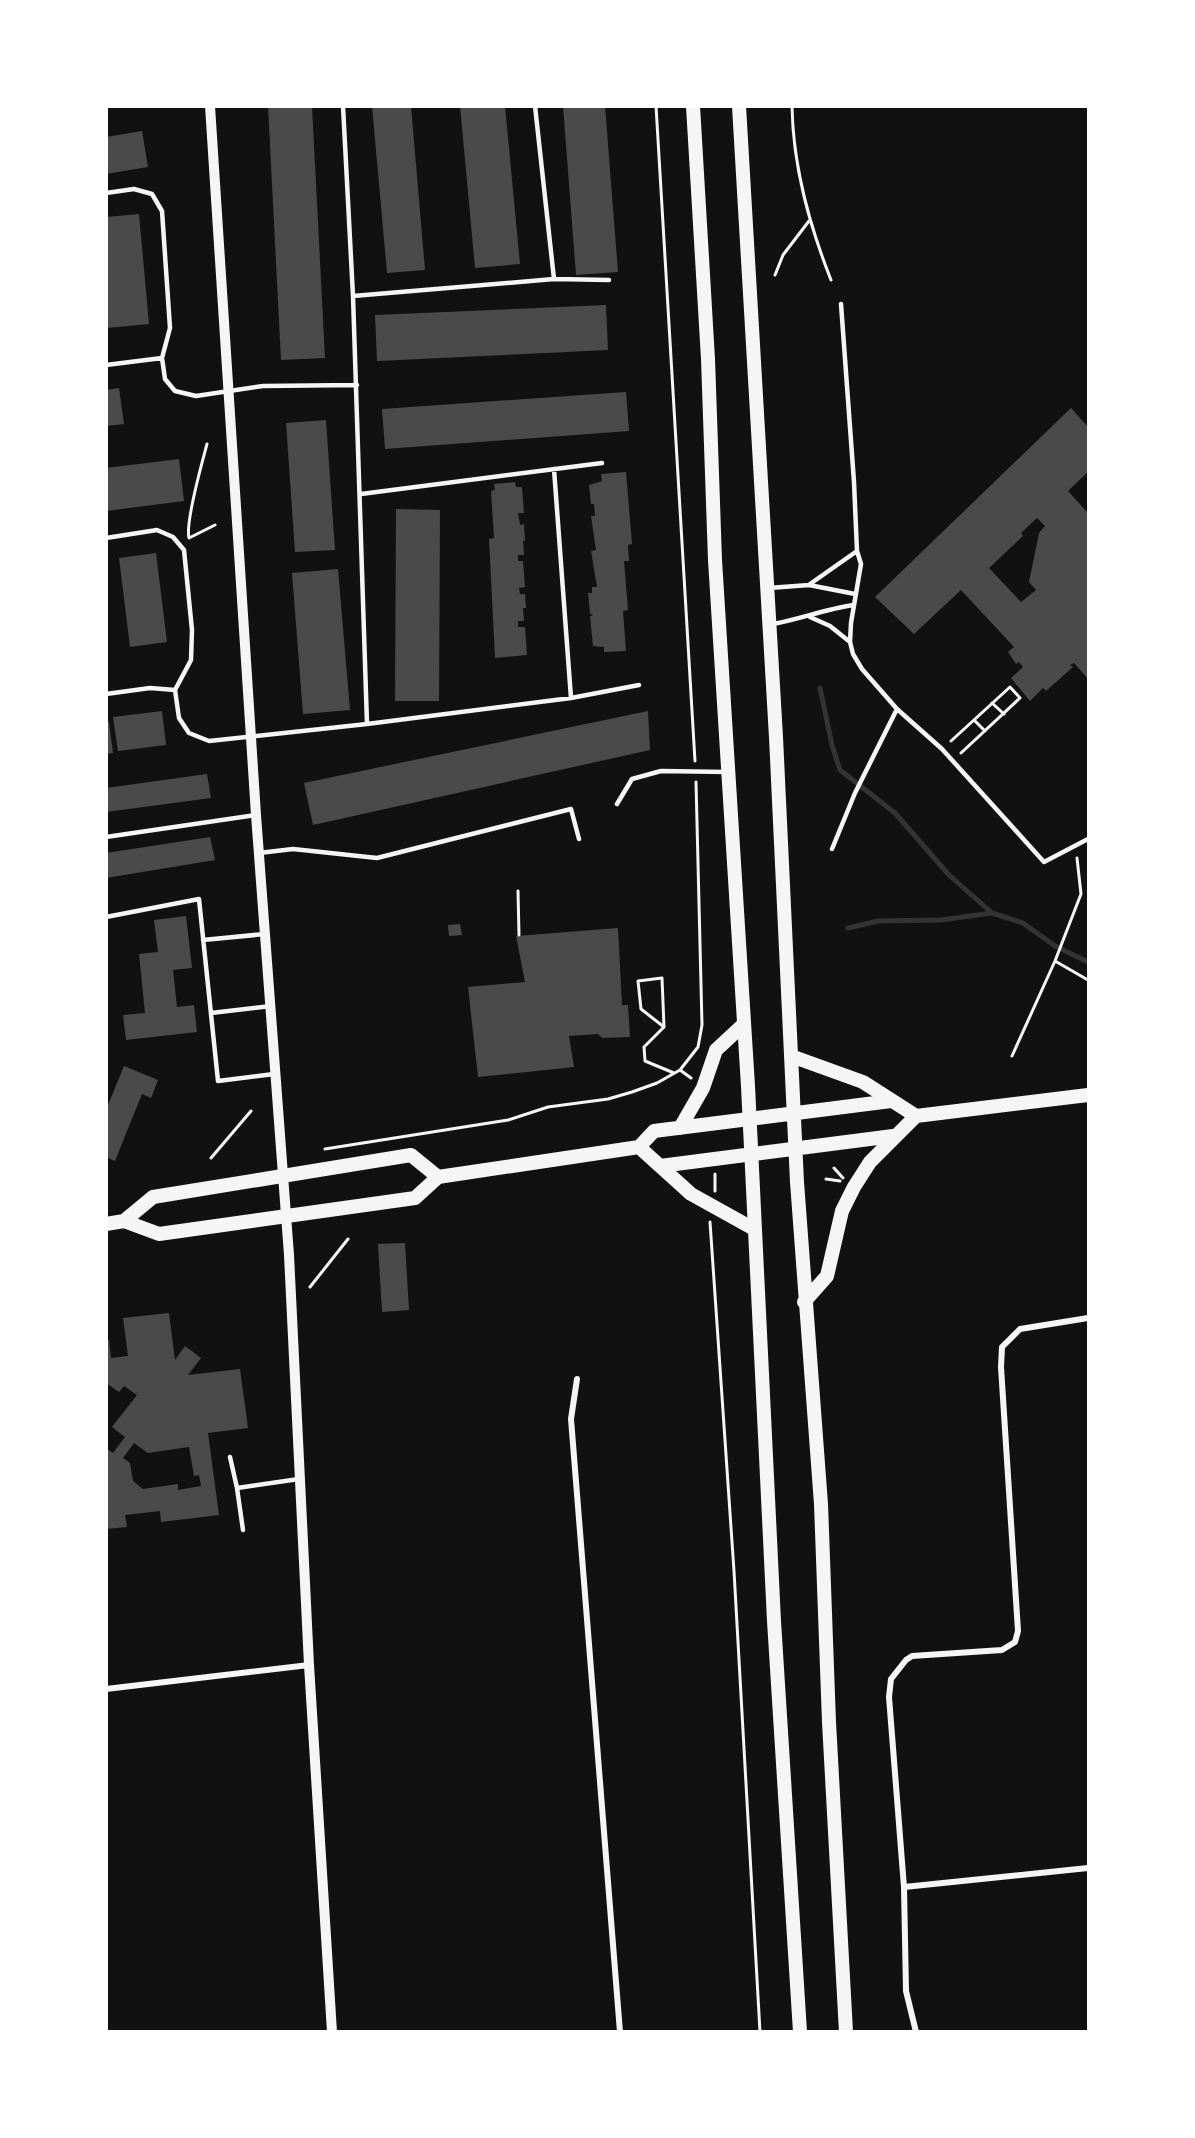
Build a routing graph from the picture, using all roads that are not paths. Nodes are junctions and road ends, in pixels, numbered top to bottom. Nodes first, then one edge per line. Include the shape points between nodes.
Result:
1 (210, 106) edge
2 (343, 106) edge
3 (535, 106) edge
4 (693, 106) edge
5 (739, 106) edge
6 (106, 194) edge
7 (554, 279) junction
8 (609, 280) dead end
9 (353, 296) junction
10 (841, 304) dead end
11 (162, 358) junction
12 (106, 364) edge
13 (357, 386) junction
14 (228, 390) junction
15 (602, 463) dead end
16 (554, 469) junction
17 (361, 494) junction
18 (106, 538) edge
19 (857, 551) junction
20 (809, 585) junction
21 (767, 588) junction
22 (855, 594) junction
23 (854, 605) junction
24 (810, 617) junction
25 (770, 625) junction
26 (850, 642) junction
27 (639, 685) dead end
28 (175, 690) junction
29 (106, 694) edge
30 (571, 698) junction
31 (897, 709) junction
32 (368, 724) junction
33 (252, 737) junction
34 (730, 772) junction
35 (617, 804) dead end
36 (256, 815) junction
37 (106, 837) edge
38 (579, 839) dead end
39 (1089, 839) edge
40 (832, 849) dead end
41 (259, 853) junction
42 (106, 917) edge
43 (265, 934) junction
44 (203, 940) junction
45 (271, 1006) junction
46 (211, 1013) junction
47 (743, 1025) junction
48 (790, 1056) junction
49 (277, 1073) junction
50 (1089, 1095) edge
51 (891, 1101) junction
52 (793, 1113) junction
53 (916, 1116) junction
54 (750, 1120) junction
55 (680, 1128) junction
56 (894, 1136) junction
57 (639, 1147) junction
58 (795, 1148) junction
59 (752, 1155) junction
60 (660, 1166) junction
61 (284, 1175) junction
62 (438, 1177) junction
63 (286, 1216) junction
64 (124, 1221) junction
65 (106, 1224) edge
66 (754, 1229) junction
67 (804, 1302) junction
68 (1089, 1318) edge
69 (577, 1379) dead end
70 (230, 1457) dead end
71 (299, 1479) junction
72 (237, 1488) junction
73 (243, 1530) dead end
74 (309, 1665) junction
75 (106, 1689) edge
76 (1089, 1868) edge
77 (904, 1887) junction
78 (332, 2031) edge
79 (620, 2031) edge
80 (800, 2031) edge
81 (846, 2031) edge
82 (916, 2031) edge

1 - 14 street
2 - 9 lane
3 - 7 lane
4 - 34 main road via 715,560
5 - 21 main road
6 - 11 lane via 134,189 152,194 162,211 170,328
7 - 8 lane
7 - 9 lane
9 - 13 lane
10 - 19 lane
11 - 12 lane
11 - 14 lane via 165,379 175,392 196,396
13 - 14 lane
13 - 17 lane
14 - 33 street
15 - 16 lane
16 - 17 lane
16 - 30 lane
17 - 32 lane
18 - 28 lane via 158,530 173,537 184,550 191,660
19 - 20 lane
19 - 22 lane via 861,564
20 - 21 lane
20 - 22 lane
21 - 25 main road
22 - 23 lane
23 - 24 lane via 829,608
23 - 26 lane
24 - 25 lane
24 - 26 lane
25 - 48 main road
26 - 31 lane via 862,669
27 - 30 lane
28 - 29 lane via 150,688
28 - 33 lane via 179,718 189,733 209,741
30 - 32 lane
31 - 39 lane via 953,760 1044,862
31 - 40 lane
32 - 33 lane
33 - 36 street
34 - 35 lane via 661,771 632,779
34 - 47 main road
36 - 37 lane
36 - 41 street
38 - 41 lane via 571,809 378,858 293,849
41 - 43 street
42 - 44 lane via 199,899
43 - 44 lane
43 - 45 street
44 - 46 lane
45 - 46 lane
45 - 49 street
46 - 49 lane via 218,1081
47 - 54 main road
47 - 55 main road via 716,1050 703,1088
48 - 51 main road via 863,1082
48 - 52 main road
49 - 61 street
50 - 53 main road
51 - 52 main road
51 - 53 main road
52 - 54 main road
52 - 58 main road
53 - 56 main road
54 - 55 main road
54 - 59 main road
55 - 57 main road via 654,1131
56 - 58 main road
56 - 67 main road via 870,1161 848,1197 831,1249 827,1276
57 - 60 main road
57 - 62 main road
58 - 59 main road
58 - 67 main road
59 - 60 main road
59 - 66 main road
60 - 66 main road via 691,1194
61 - 62 main road via 411,1155
61 - 63 street
61 - 64 main road via 153,1197
62 - 63 main road via 415,1198
63 - 64 main road via 159,1234
63 - 71 street
64 - 65 main road
66 - 80 main road
67 - 81 main road via 821,1504
68 - 77 street via 1020,1329 1002,1347 1018,1631 1015,1642 1002,1650 912,1656 891,1679 889,1697
69 - 79 street via 572,1419
70 - 72 lane
71 - 72 lane
71 - 74 street
72 - 73 lane
74 - 75 street
74 - 78 street
76 - 77 street
77 - 82 street via 906,1991

